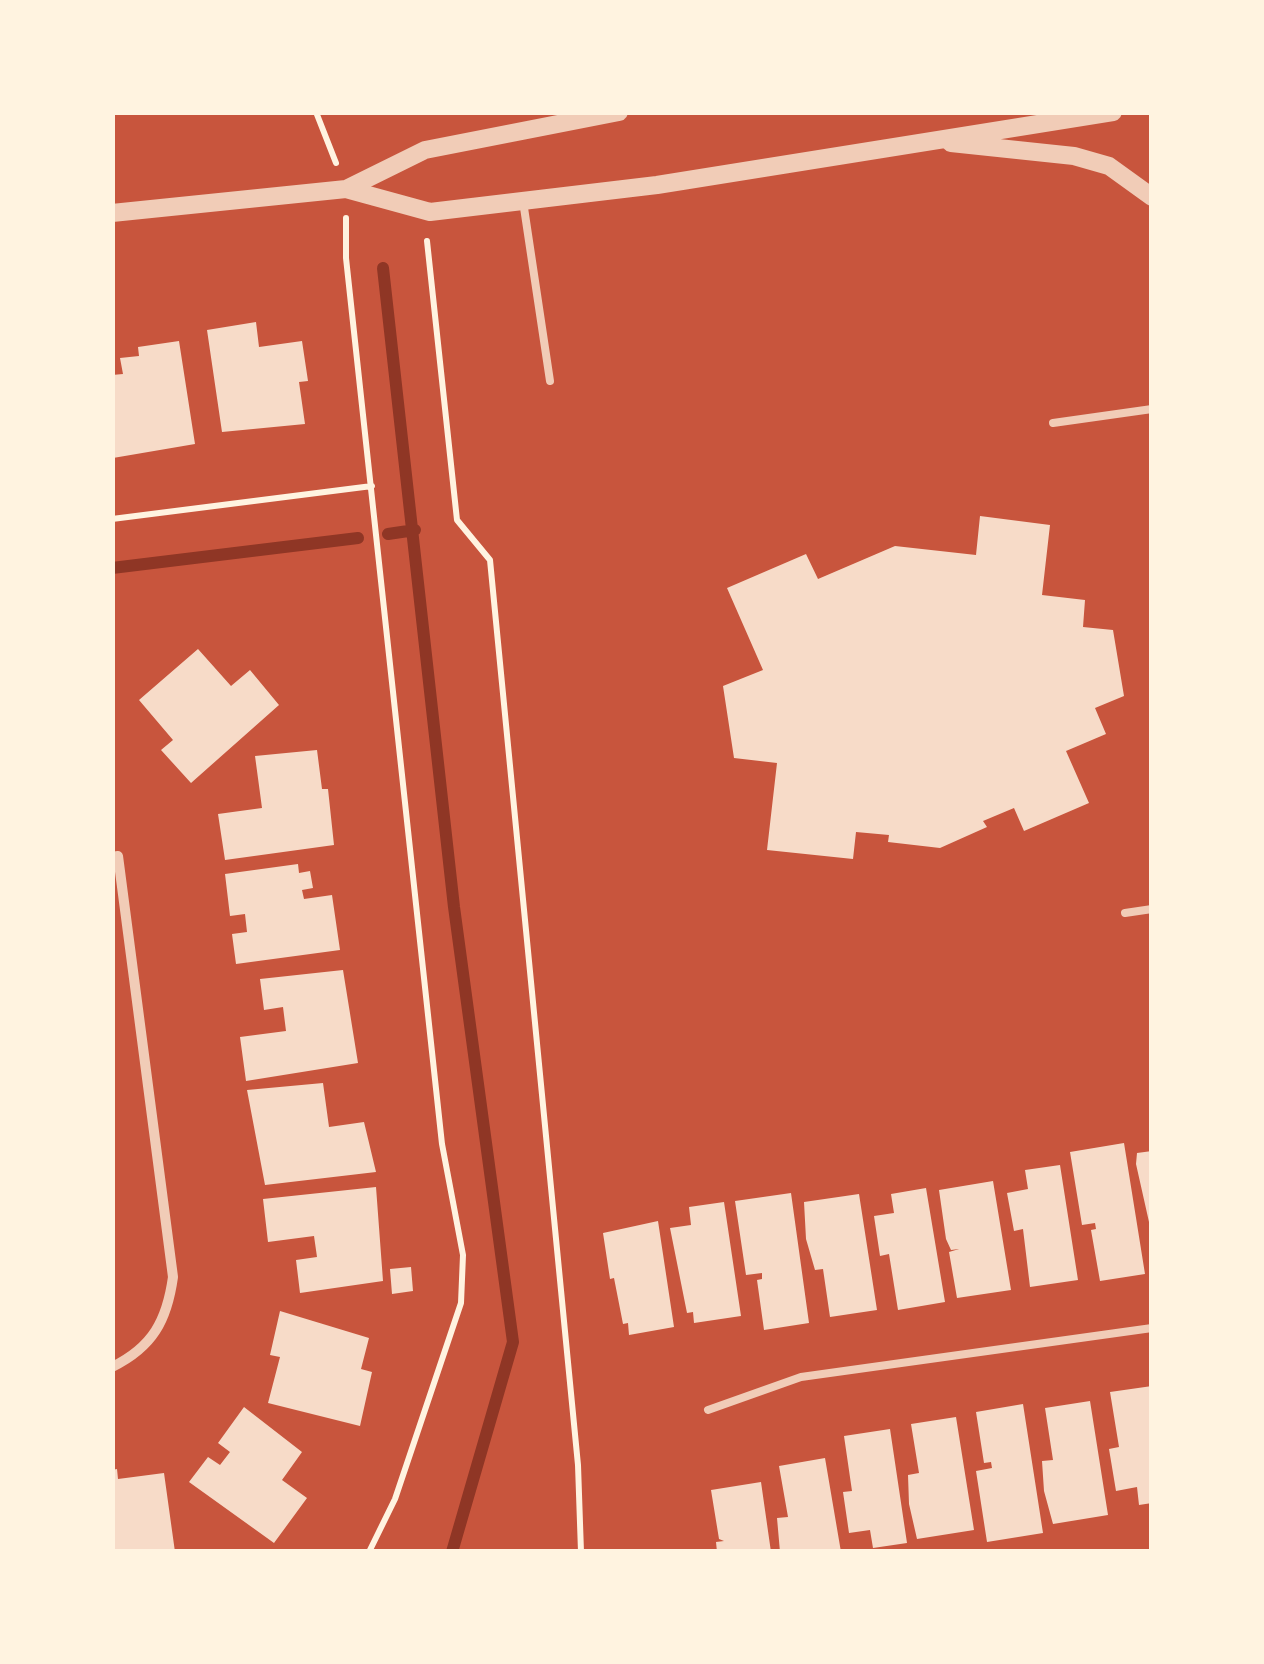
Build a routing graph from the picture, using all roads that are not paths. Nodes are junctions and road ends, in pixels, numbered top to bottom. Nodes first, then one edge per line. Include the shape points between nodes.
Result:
1 (619, 112) edge
2 (1113, 112) edge
3 (926, 140) junction
4 (346, 189) junction
5 (1152, 197) edge
6 (523, 201) junction
7 (112, 213) edge
8 (550, 381) dead end
9 (1152, 409) edge
10 (1052, 423) dead end
11 (115, 856) edge
12 (1152, 908) edge
13 (1125, 912) dead end
14 (1152, 1328) edge
15 (112, 1367) edge
16 (708, 1410) dead end

1 - 4 street via 425,150
2 - 3 street
3 - 5 street via 1074,156 1109,166
3 - 6 street
4 - 6 street via 430,212
4 - 7 street
6 - 8 lane
9 - 10 lane
11 - 15 street via 173,1277 156,1335
12 - 13 lane
14 - 16 lane via 801,1377

